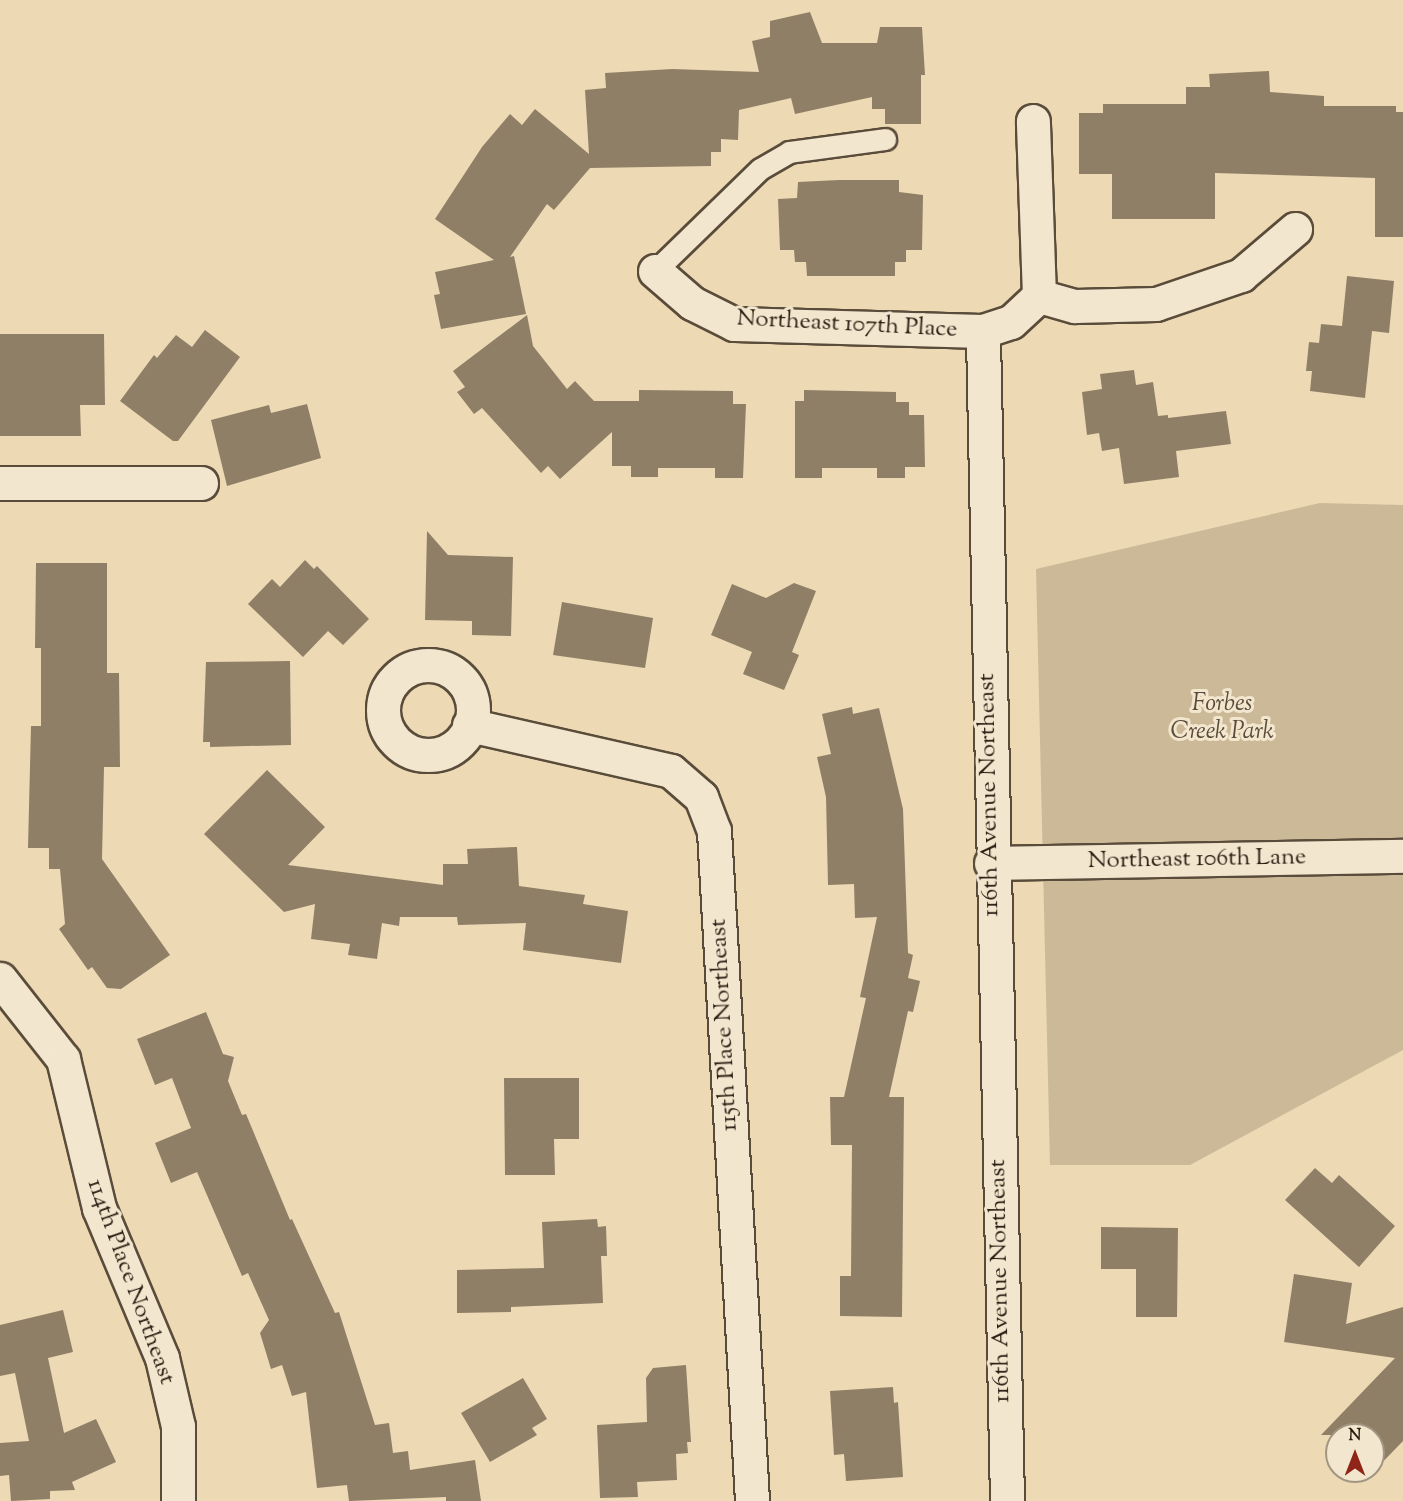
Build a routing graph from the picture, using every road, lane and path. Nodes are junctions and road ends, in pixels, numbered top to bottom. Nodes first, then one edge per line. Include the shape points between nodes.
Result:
1 (1033, 122) dead end
2 (885, 139) dead end
3 (1295, 229) dead end
4 (655, 271) joint
5 (1039, 296) junction
6 (983, 331) junction
7 (0, 483) edge
8 (201, 483) dead end
9 (469, 725) dead end
10 (1403, 856) edge
11 (991, 863) junction
12 (0, 979) edge
13 (178, 1501) edge
14 (752, 1501) edge
15 (1007, 1501) edge

1 - 5 street
2 - 4 lane via 789,152 760,169
3 - 5 street via 1241,275 1156,303 1075,306
4 - 6 street, Northeast 107th Place via 692,303 734,324
5 - 6 street via 1011,322
6 - 11 street, 116th Avenue Northeast
7 - 8 street
9 - 14 street, 115th Place Northeast via 671,771 701,797 714,831
10 - 11 street, Northeast 106th Lane
11 - 15 street, 116th Avenue Northeast
12 - 13 street, 114th Place Northeast via 63,1059 99,1208 162,1358 178,1426

